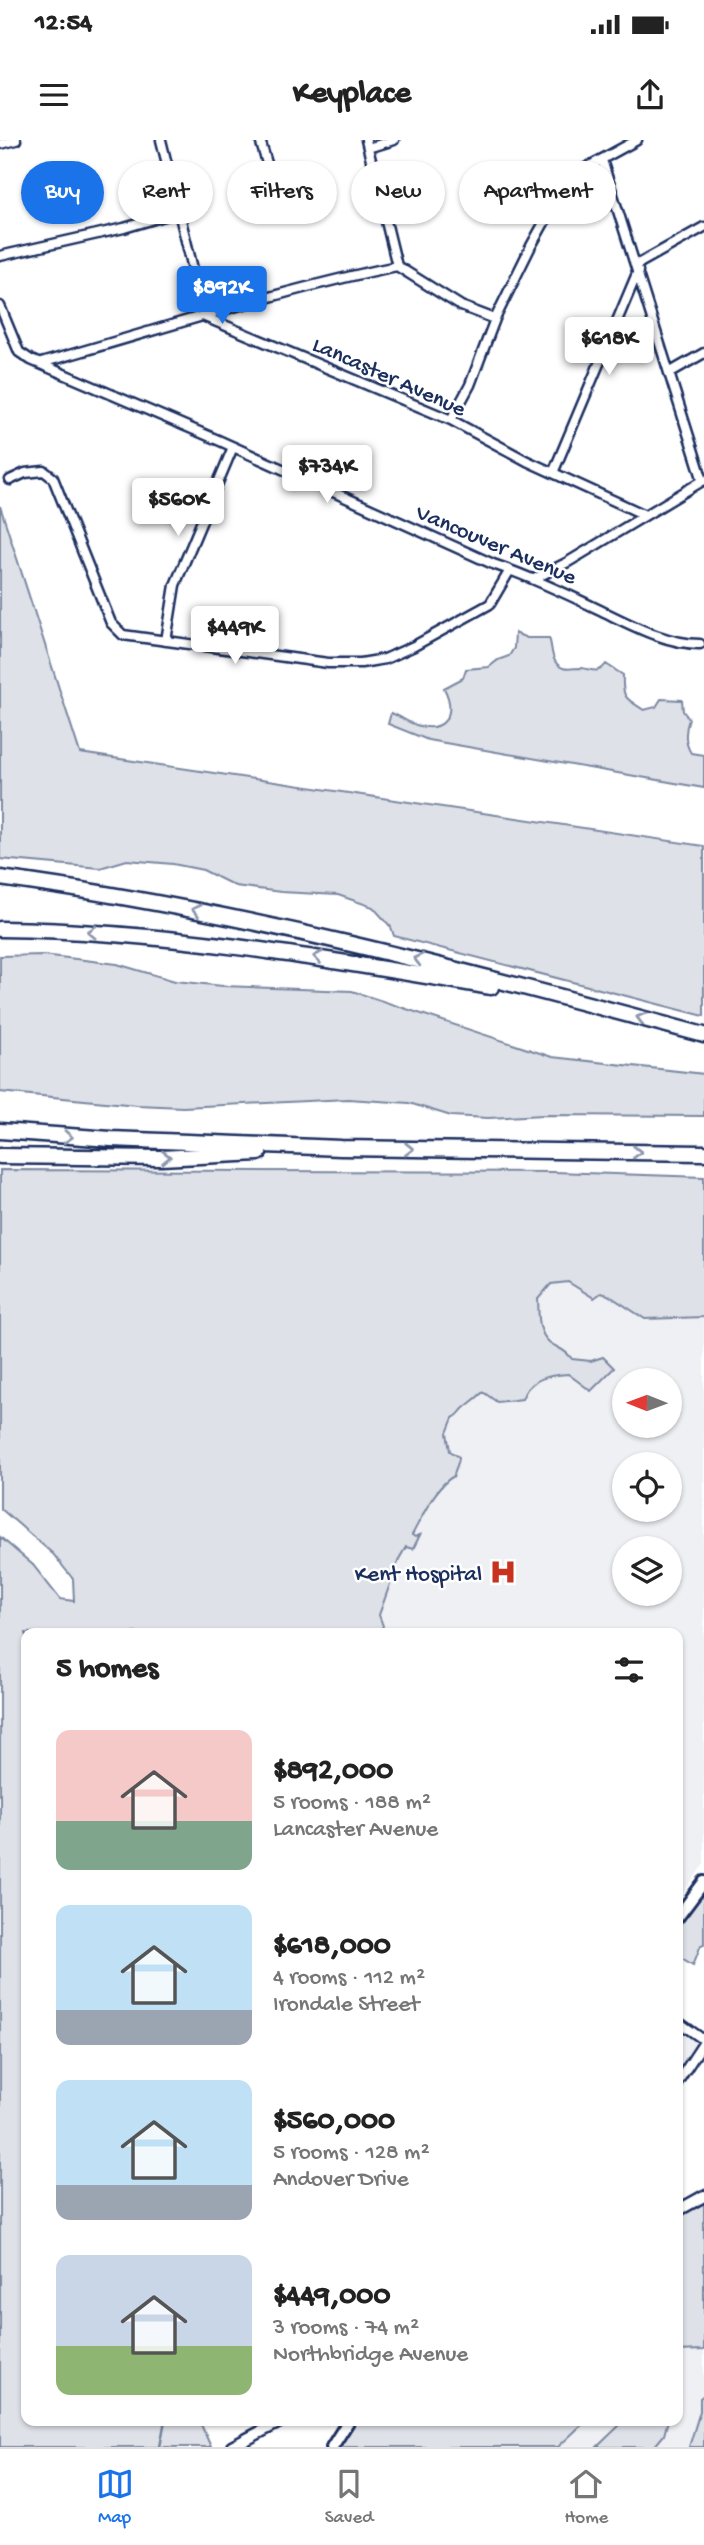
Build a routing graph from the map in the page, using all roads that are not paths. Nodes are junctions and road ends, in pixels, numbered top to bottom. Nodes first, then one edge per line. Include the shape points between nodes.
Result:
1 (16, 140) edge
2 (161, 140) edge
3 (260, 140) edge
4 (394, 140) edge
5 (637, 140) edge
6 (0, 144) edge
7 (367, 144) edge
8 (602, 160) junction
9 (166, 161) edge
10 (266, 161) edge
11 (138, 224) edge
12 (181, 224) edge
13 (704, 227) edge
14 (0, 256) edge
15 (397, 266) junction
16 (637, 268) junction
17 (0, 306) edge
18 (205, 317) junction
19 (495, 319) junction
20 (704, 354) edge
21 (41, 363) junction
22 (669, 373) junction
23 (451, 420) junction
24 (233, 447) junction
25 (553, 473) junction
26 (10, 480) dead end
27 (704, 481) edge
28 (645, 515) junction
29 (510, 570) junction
30 (534, 579) junction
31 (166, 641) junction
32 (700, 644) dead end
33 (0, 878) edge
34 (0, 929) edge
35 (579, 1002) junction
36 (704, 1035) edge
37 (0, 1131) edge
38 (341, 1148) junction
39 (704, 1153) edge
40 (0, 1156) edge
41 (704, 1882) edge
42 (683, 1910) edge
43 (683, 2025) edge
44 (704, 2041) edge
45 (683, 2074) edge
46 (704, 2196) edge
47 (683, 2208) edge
48 (272, 2426) edge
49 (345, 2426) edge
50 (232, 2447) edge
51 (332, 2447) edge

1 - 6 street
2 - 9 street
3 - 10 street
4 - 7 street
5 - 8 street
7 - 15 street
8 - 16 street
8 - 19 street via 571,176
11 - 14 street
12 - 18 street
13 - 16 street
15 - 18 street via 291,289
15 - 19 street via 461,306
16 - 22 street
16 - 25 street
17 - 21 street, Vancouver Avenue via 19,352
18 - 21 street
18 - 23 street, Lancaster Avenue
19 - 23 street
20 - 22 street
21 - 24 street, Vancouver Avenue
22 - 27 street
23 - 25 street, Lancaster Avenue
24 - 29 street, Vancouver Avenue
24 - 31 street via 175,585
25 - 28 street, Lancaster Avenue
26 - 31 street via 44,471 53,478 111,623 123,635
27 - 28 street
28 - 30 street
29 - 30 street, Vancouver Avenue
29 - 31 street via 490,604 385,659 328,663
30 - 32 street, Vancouver Avenue via 639,628 685,644
35 -> 33 highway via 307,932
35 -> 34 highway via 233,945
36 -> 35 highway
37 -> 38 highway
38 -> 39 highway
40 -> 38 highway via 184,1157
41 - 42 main road
43 - 44 street
44 - 45 street
46 - 47 street
48 - 50 street
49 - 51 main road

